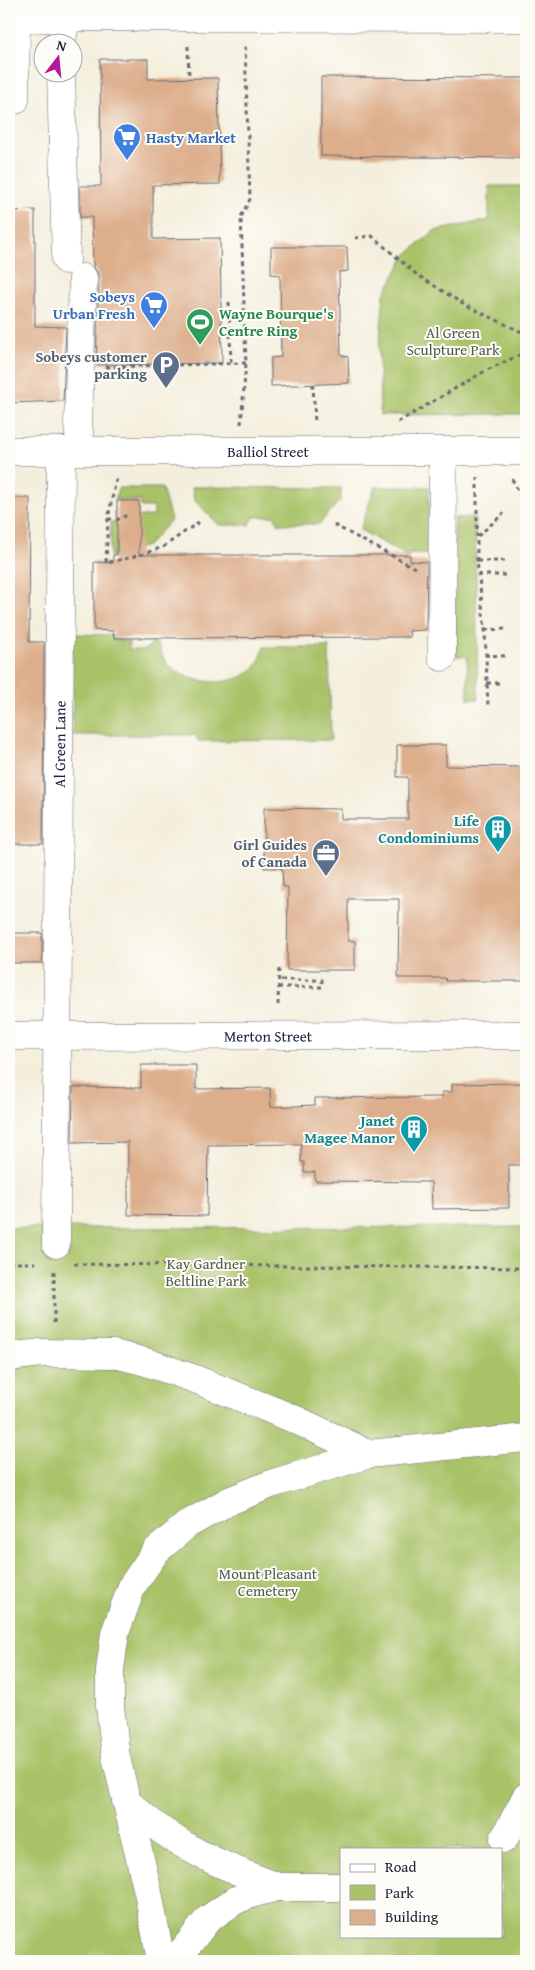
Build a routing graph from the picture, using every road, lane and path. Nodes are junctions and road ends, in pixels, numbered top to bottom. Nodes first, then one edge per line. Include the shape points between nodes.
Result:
1 (69, 13) edge
2 (526, 18) edge
3 (12, 19) edge
4 (64, 32) edge
5 (245, 45) dead end
6 (188, 46) dead end
7 (189, 79) dead end
8 (62, 82) edge
9 (15, 100) dead end
10 (355, 238) dead end
11 (229, 302) dead end
12 (222, 334) dead end
13 (230, 334) junction
14 (526, 334) edge
15 (526, 352) edge
16 (246, 363) junction
17 (231, 364) junction
18 (102, 367) dead end
19 (313, 384) dead end
20 (240, 424) dead end
21 (315, 424) dead end
22 (395, 424) dead end
23 (9, 451) edge
24 (62, 451) junction
25 (443, 451) junction
26 (526, 451) edge
27 (477, 473) dead end
28 (117, 474) dead end
29 (510, 474) dead end
30 (526, 506) edge
31 (504, 513) dead end
32 (126, 515) dead end
33 (42, 516) dead end
34 (108, 519) junction
35 (199, 522) dead end
36 (334, 525) dead end
37 (477, 536) junction
38 (477, 560) junction
39 (506, 561) dead end
40 (442, 569) junction
41 (478, 575) junction
42 (505, 575) dead end
43 (505, 629) dead end
44 (485, 630) junction
45 (485, 655) junction
46 (506, 656) dead end
47 (442, 657) dead end
48 (487, 683) junction
49 (503, 683) dead end
50 (488, 706) dead end
51 (279, 966) dead end
52 (279, 980) junction
53 (278, 987) junction
54 (278, 1005) dead end
55 (526, 1035) edge
56 (9, 1036) edge
57 (57, 1036) junction
58 (55, 1259) junction
59 (9, 1262) edge
60 (526, 1268) edge
61 (55, 1333) dead end
62 (9, 1357) edge
63 (526, 1438) edge
64 (369, 1454) junction
65 (526, 1797) edge
66 (126, 1801) junction
67 (505, 1839) edge
68 (340, 1887) edge
69 (278, 1888) junction
70 (161, 1961) edge
71 (175, 1961) edge

1 - 2 street
1 - 3 street
1 - 4 street
3 - 9 street
5 - 16 path via 250,199 241,217
6 - 7 path
8 - 24 street via 74,269 78,424
10 - 14 path via 372,236 424,279 463,304
11 - 13 path
12 - 13 path
13 - 17 path
15 - 22 path via 485,371
16 - 17 path
16 - 20 path
17 - 18 path
19 - 21 path
23 - 24 street, Balliol Street
24 - 25 street, Balliol Street
24 - 33 street
24 - 57 street, Al Green Lane
25 - 26 street, Balliol Street
25 - 40 street
27 - 37 path
28 - 34 path
29 - 30 path
31 - 37 path
32 - 34 path via 122,519
34 - 35 path via 106,563 163,547
36 - 40 path via 417,569
37 - 38 path
38 - 39 path
38 - 41 path
40 - 47 street
41 - 42 path
41 - 44 path
43 - 44 path
44 - 45 path
45 - 46 path
45 - 48 path
48 - 49 path
48 - 50 path
51 - 52 path
52 - 53 path
52 - 53 path via 322,980 322,987
53 - 54 path
55 - 57 street, Merton Street
56 - 57 street, Merton Street
57 - 58 street, Al Green Lane
58 - 59 path
58 - 60 path
58 - 61 path
62 - 64 street via 41,1353 114,1354 146,1362 195,1379
63 - 64 street
64 - 66 street via 271,1484 229,1501 188,1524 156,1551 132,1586 115,1633 110,1670 110,1707 116,1757
65 - 67 street
66 - 69 street via 190,1850
66 - 70 street
68 - 69 street
69 - 71 street via 251,1894 208,1919

